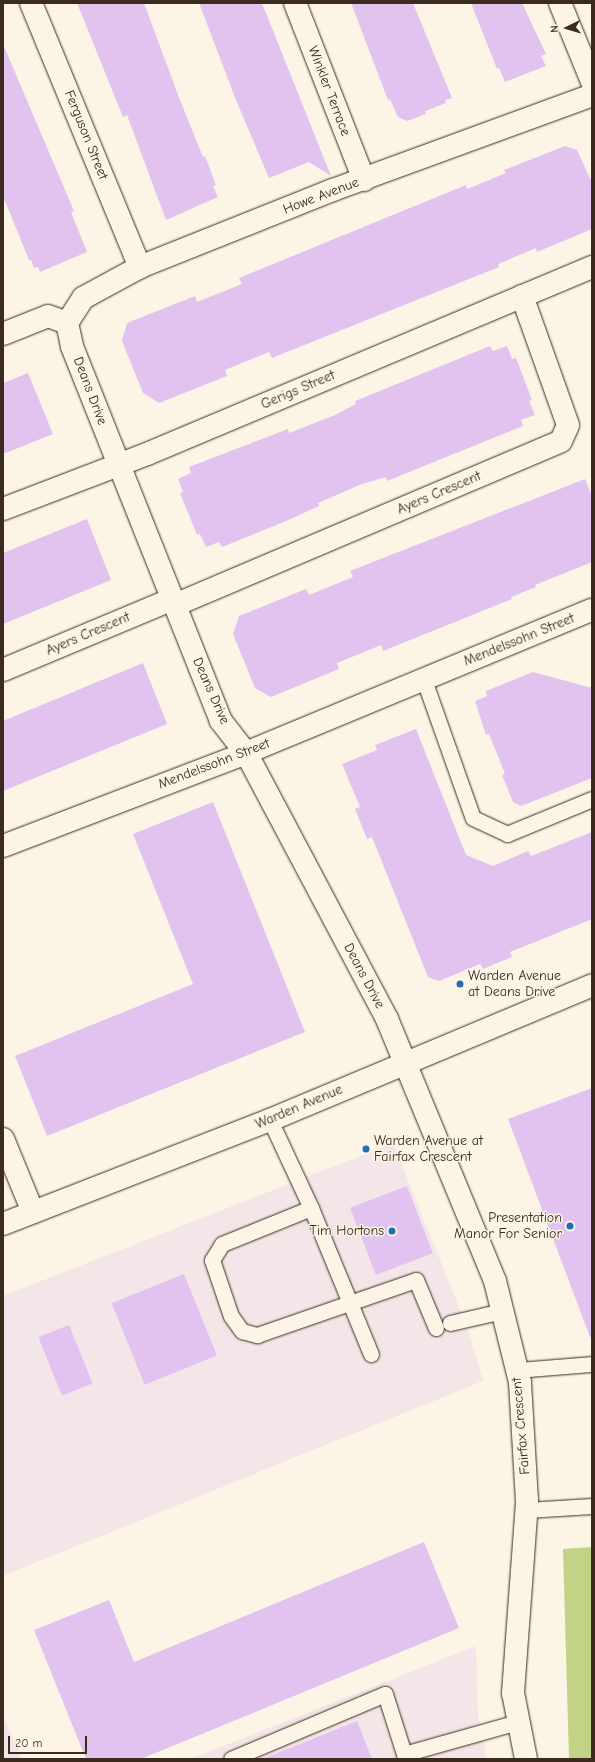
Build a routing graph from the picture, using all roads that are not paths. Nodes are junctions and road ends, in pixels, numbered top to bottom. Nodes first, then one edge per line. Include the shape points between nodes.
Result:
1 (31, 3) edge
2 (295, 3) edge
3 (560, 3) edge
4 (592, 82) edge
5 (592, 95) edge
6 (364, 180) junction
7 (140, 266) junction
8 (592, 267) edge
9 (522, 296) junction
10 (67, 322) junction
11 (3, 334) edge
12 (118, 463) junction
13 (3, 509) edge
14 (174, 602) junction
15 (592, 610) edge
16 (3, 670) edge
17 (424, 680) junction
18 (246, 753) junction
19 (592, 799) edge
20 (3, 846) edge
21 (592, 985) edge
22 (406, 1063) junction
23 (270, 1120) junction
24 (3, 1139) edge
25 (311, 1208) junction
26 (33, 1212) junction
27 (3, 1224) edge
28 (349, 1305) junction
29 (502, 1311) junction
30 (371, 1354) dead end
31 (592, 1364) edge
32 (517, 1370) junction
33 (592, 1506) edge
34 (526, 1510) junction
35 (518, 1722) junction
36 (231, 1759) edge
37 (526, 1759) edge

1 - 7 street, Ferguson Street
2 - 6 street, Winkler Terrace
3 - 4 street
5 - 6 street, Howe Avenue
6 - 7 street, Howe Avenue
7 - 10 street, Howe Avenue via 84,298
8 - 9 street, Gerigs Street
9 - 12 street, Gerigs Street via 154,451
9 - 14 street, Ayers Crescent via 568,425 561,441
10 - 11 street via 48,316
10 - 12 street, Deans Drive via 72,346
12 - 13 street, Gerigs Street
12 - 14 street, Deans Drive
14 - 16 street, Ayers Crescent
14 - 18 street, Deans Drive via 221,721
15 - 17 street, Mendelssohn Street
17 - 18 street, Mendelssohn Street
17 - 19 lane via 473,818 507,834
18 - 20 street, Mendelssohn Street
18 - 22 street, Deans Drive via 387,1019
21 - 22 street, Warden Avenue
22 - 23 street, Warden Avenue
22 - 29 street, Fairfax Crescent via 495,1281
23 - 25 lane
23 - 26 street, Warden Avenue
24 - 26 street
25 - 28 lane
25 - 28 lane via 222,1244 212,1260 231,1316 242,1331 257,1335
26 - 27 street, Warden Avenue
28 - 29 lane via 416,1280 443,1326
28 - 30 lane
29 - 32 street, Fairfax Crescent
31 - 32 lane
32 - 34 street, Fairfax Crescent via 520,1382
33 - 34 lane
34 - 35 street, Fairfax Crescent via 513,1693
35 - 36 lane via 404,1754 385,1694
35 - 37 street, Fairfax Crescent

